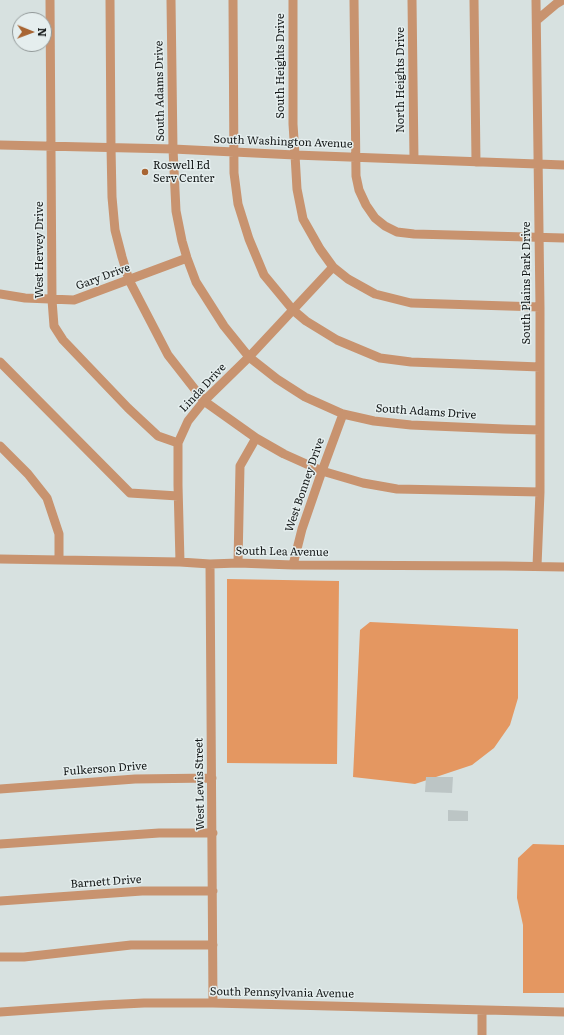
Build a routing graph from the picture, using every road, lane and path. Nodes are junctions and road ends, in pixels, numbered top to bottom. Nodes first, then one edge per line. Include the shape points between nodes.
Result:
1 (50, 0) edge
2 (110, 0) edge
3 (171, 0) edge
4 (233, 0) edge
5 (293, 0) edge
6 (354, 0) edge
7 (412, 0) edge
8 (474, 0) edge
9 (536, 0) edge
10 (563, 0) edge
11 (536, 20) junction
12 (0, 145) edge
13 (51, 146) junction
14 (111, 147) junction
15 (173, 149) junction
16 (234, 152) junction
17 (294, 155) junction
18 (355, 157) junction
19 (414, 159) junction
20 (476, 162) junction
21 (538, 164) junction
22 (564, 165) edge
23 (539, 237) junction
24 (564, 238) edge
25 (187, 258) junction
26 (333, 267) junction
27 (129, 280) junction
28 (0, 294) edge
29 (52, 300) junction
30 (540, 306) junction
31 (293, 310) junction
32 (249, 357) junction
33 (0, 362) edge
34 (540, 367) junction
35 (204, 401) junction
36 (343, 414) junction
37 (540, 430) junction
38 (256, 438) junction
39 (178, 443) junction
40 (0, 446) edge
41 (322, 471) junction
42 (540, 492) junction
43 (178, 496) junction
44 (0, 559) edge
45 (60, 560) junction
46 (180, 562) junction
47 (238, 563) junction
48 (210, 564) junction
49 (293, 565) junction
50 (537, 566) junction
51 (564, 567) edge
52 (212, 778) junction
53 (0, 788) edge
54 (212, 833) junction
55 (0, 844) edge
56 (213, 891) junction
57 (0, 901) edge
58 (213, 945) junction
59 (0, 957) edge
60 (213, 1003) junction
61 (482, 1010) junction
62 (0, 1012) edge
63 (564, 1012) edge
64 (482, 1035) edge

1 - 13 street, West Hervey Drive
2 - 14 street
3 - 15 street, South Adams Drive
4 - 16 street
5 - 17 street, South Heights Drive
6 - 18 street
7 - 19 street, North Heights Drive
8 - 20 street
9 - 11 street, South Plains Park Drive
10 - 11 street
11 - 21 street, South Plains Park Drive
12 - 13 street, South Washington Avenue
13 - 14 street, South Washington Avenue
13 - 29 street, West Hervey Drive
14 - 15 street, South Washington Avenue
14 - 27 street via 115,230
15 - 16 street, South Washington Avenue
15 - 25 street, South Adams Drive via 176,210
16 - 17 street, South Washington Avenue
16 - 31 street via 238,204 249,239 264,275
17 - 18 street, South Washington Avenue
17 - 26 street, South Heights Drive via 303,219
18 - 19 street, South Washington Avenue
18 - 23 street via 359,190 366,205 375,218 397,232
19 - 20 street, South Washington Avenue
20 - 21 street, South Washington Avenue
21 - 22 street, South Washington Avenue
21 - 23 street, South Plains Park Drive
23 - 24 street
23 - 30 street, South Plains Park Drive
25 - 27 street, Gary Drive
25 - 32 street, South Adams Drive via 203,294
26 - 30 street, South Heights Drive via 375,294 411,303
26 - 31 street, Linda Drive
27 - 29 street, Gary Drive via 74,300
27 - 35 street via 168,355
28 - 29 street, Gary Drive
29 - 39 street, West Hervey Drive via 54,326 63,340 158,436
30 - 34 street, South Plains Park Drive
31 - 32 street, Linda Drive
31 - 34 street via 338,340 380,358 411,362
32 - 35 street, Linda Drive
32 - 36 street, South Adams Drive via 305,397
33 - 43 street via 130,494
34 - 37 street, South Plains Park Drive
35 - 38 street
35 - 39 street, Linda Drive via 188,420
36 - 37 street, South Adams Drive via 411,425
36 - 41 street, West Bonney Drive
37 - 42 street, South Plains Park Drive
38 - 41 street
38 - 47 street via 240,466
39 - 43 street, Linda Drive
40 - 45 street via 47,498 59,534
41 - 42 street via 363,483 397,489
41 - 49 street, West Bonney Drive
42 - 50 street, South Plains Park Drive
43 - 46 street, Linda Drive
44 - 45 street, South Lea Avenue
45 - 46 street, South Lea Avenue
46 - 48 street, South Lea Avenue
47 - 48 street, South Lea Avenue
47 - 49 street, South Lea Avenue
48 - 52 street, West Lewis Street
49 - 50 street, South Lea Avenue
50 - 51 street, South Lea Avenue
52 - 53 street, Fulkerson Drive via 135,778
52 - 54 street, West Lewis Street
54 - 55 street via 158,833
54 - 56 street, West Lewis Street
56 - 57 street, Barnett Drive via 142,891
56 - 58 street, West Lewis Street
58 - 59 street via 131,945
58 - 60 street, West Lewis Street
60 - 61 street, South Pennsylvania Avenue
60 - 62 street, South Pennsylvania Avenue via 144,1003
61 - 63 street, South Pennsylvania Avenue
61 - 64 street

